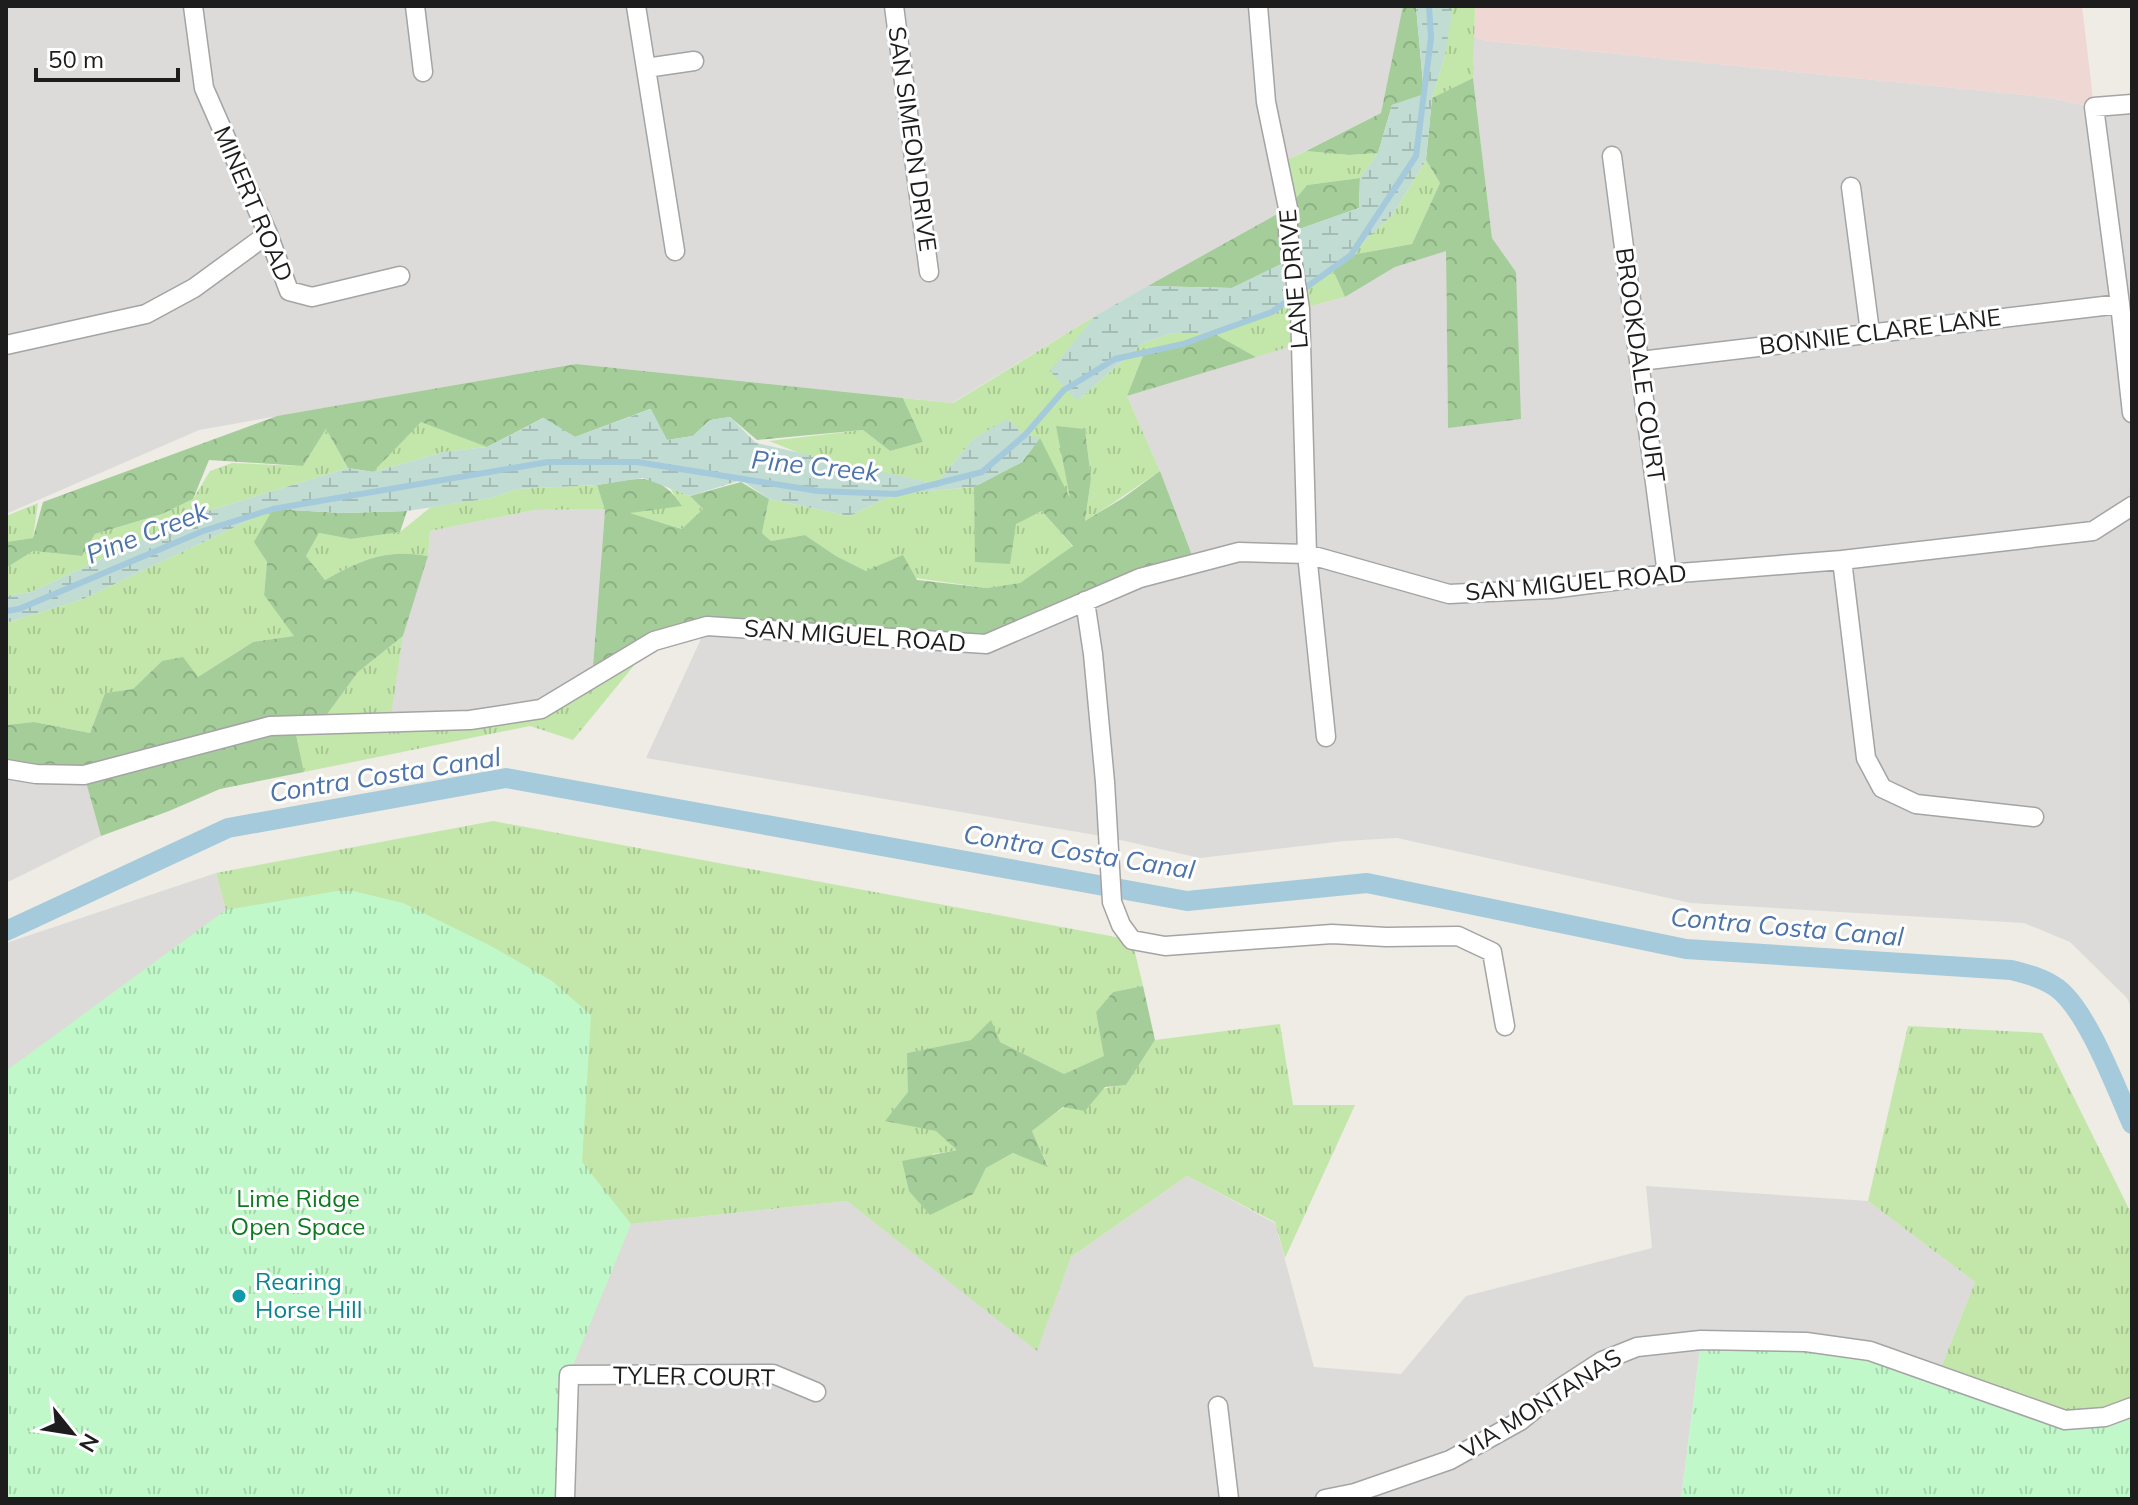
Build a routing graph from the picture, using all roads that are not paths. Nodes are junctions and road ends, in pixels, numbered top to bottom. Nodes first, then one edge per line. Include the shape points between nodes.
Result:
1 (193, 6) edge
2 (415, 6) edge
3 (636, 6) edge
4 (894, 6) edge
5 (1258, 6) edge
6 (694, 61) dead end
7 (646, 68) junction
8 (423, 72) dead end
9 (2132, 104) edge
10 (1612, 156) dead end
11 (1851, 187) dead end
12 (268, 234) junction
13 (675, 251) dead end
14 (929, 272) dead end
15 (400, 276) dead end
16 (2120, 304) junction
17 (1870, 332) junction
18 (6, 345) edge
19 (1640, 361) junction
20 (2132, 413) edge
21 (2132, 506) edge
22 (1307, 554) junction
23 (1842, 560) junction
24 (1667, 574) junction
25 (1085, 601) junction
26 (1326, 737) dead end
27 (6, 769) edge
28 (2034, 817) dead end
29 (1505, 1026) dead end
30 (816, 1392) dead end
31 (1218, 1406) dead end
32 (2132, 1407) edge
33 (565, 1499) edge
34 (1229, 1499) edge
35 (1325, 1499) edge

1 - 12 street, MINERT ROAD via 204,88
2 - 8 street
3 - 7 street
4 - 14 street, SAN SIMEON DRIVE
5 - 22 street, LANE DRIVE via 1266,102 1288,208 1300,309
6 - 7 street
7 - 13 street
9 - 16 street via 2094,107
10 - 19 street, BROOKDALE COURT
11 - 17 street
12 - 15 street, MINERT ROAD via 289,291 312,297
12 - 18 street via 194,288 146,314
16 - 17 street, BONNIE CLARE LANE
16 - 20 street
17 - 19 street, BONNIE CLARE LANE
19 - 24 street, BROOKDALE COURT
21 - 23 street, SAN MIGUEL ROAD via 2093,531
22 - 24 street, SAN MIGUEL ROAD via 1449,594 1551,589
22 - 25 street, SAN MIGUEL ROAD via 1239,552 1140,578
22 - 26 street, LANE DRIVE
23 - 24 street, SAN MIGUEL ROAD
23 - 28 street via 1866,758 1882,788 1916,804
25 - 27 street, SAN MIGUEL ROAD via 986,644 707,626 654,641 541,709 470,720 270,726 84,775
25 - 29 street via 1112,902 1132,940 1165,946 1332,934 1458,936 1492,952
30 - 33 street, TYLER COURT via 773,1374 569,1375
31 - 34 street
32 - 35 street, VIA MONTANAS via 2105,1417 2065,1420 1870,1351 1806,1342 1701,1340 1637,1347 1602,1361 1520,1421 1450,1460

